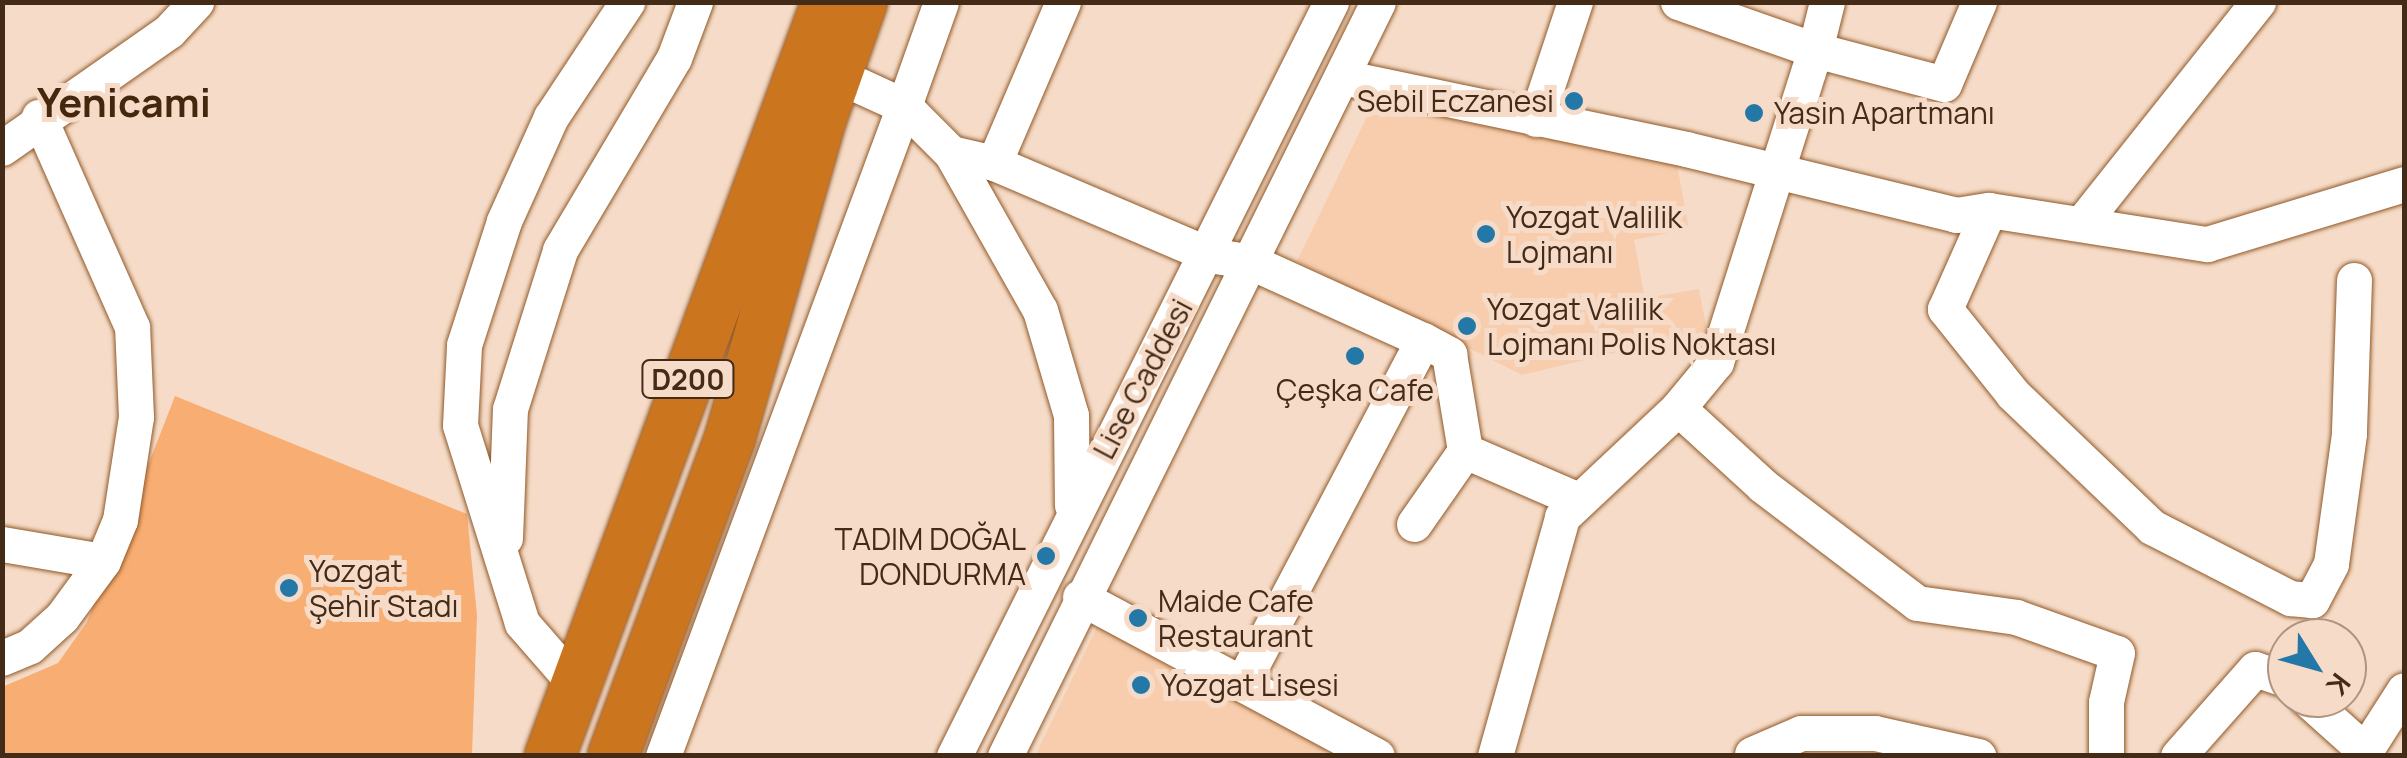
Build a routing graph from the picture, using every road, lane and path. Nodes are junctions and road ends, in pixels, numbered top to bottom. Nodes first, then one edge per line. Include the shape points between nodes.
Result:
1 (196, 2) edge
2 (628, 2) edge
3 (695, 2) edge
4 (811, 2) edge
5 (827, 2) edge
6 (862, 2) edge
7 (885, 2) edge
8 (941, 2) edge
9 (1062, 2) edge
10 (1331, 2) edge
11 (1378, 2) edge
12 (1575, 2) edge
13 (1678, 2) edge
14 (1827, 2) edge
15 (1979, 2) edge
16 (2258, 2) edge
17 (160, 17) edge
18 (1815, 50) junction
19 (1346, 70) junction
20 (856, 84) junction
21 (904, 106) junction
22 (1539, 110) junction
23 (39, 117) junction
24 (2, 148) edge
25 (952, 152) junction
26 (1776, 160) junction
27 (994, 163) junction
28 (2404, 184) edge
29 (1989, 210) junction
30 (2082, 223) junction
31 (1210, 255) junction
32 (1251, 262) junction
33 (2354, 280) dead end
34 (1422, 340) junction
35 (1678, 408) junction
36 (730, 438) junction
37 (1465, 451) junction
38 (1578, 500) junction
39 (641, 504) junction
40 (1072, 512) junction
41 (1414, 524) dead end
42 (2, 544) edge
43 (103, 561) junction
44 (504, 564) junction
45 (1080, 597) junction
46 (2, 658) edge
47 (2267, 673) edge
48 (1242, 683) junction
49 (576, 686) junction
50 (2404, 690) edge
51 (2327, 718) edge
52 (2364, 753) edge
53 (1751, 755) edge
54 (550, 756) edge
55 (614, 756) edge
56 (663, 756) edge
57 (954, 756) edge
58 (1005, 756) edge
59 (1377, 756) edge
60 (1495, 756) edge
61 (1978, 756) edge
62 (2106, 756) edge
63 (2178, 756) edge

1 - 17 street
2 - 44 street via 551,117 504,221 464,345 460,425
3 - 44 street via 674,58 560,250 510,408
4 - 39 street
5 - 39 highway, D200
6 - 36 highway, D200
7 - 20 street
8 - 21 street
9 - 27 street
10 - 31 street, Lise Caddesi
11 - 19 street, Lise Caddesi
12 - 22 street
13 - 18 street
14 - 18 street
15 - 18 street via 1944,84
16 - 30 street
17 - 23 street
18 - 26 street
19 - 22 street
19 - 32 street, Lise Caddesi
20 - 21 street
20 - 36 street
21 - 25 street
21 - 56 street
22 - 26 street
23 - 24 street
23 - 43 street via 132,327 136,417 130,470
25 - 27 street
25 - 40 street via 1040,310 1071,415
26 - 29 street via 1960,194
26 - 35 street via 1716,362
27 - 31 street
28 - 30 street via 2206,244
29 - 30 street
29 - 33 street via 1945,309 2014,394 2152,527 2290,598 2312,600 2331,564 2349,434
31 - 32 street
31 - 40 street, Lise Caddesi
32 - 34 street
32 - 45 street, Lise Caddesi
34 - 37 street via 1450,354
34 - 48 street
35 - 38 street
35 - 62 street via 1763,486 1917,603 2016,617 2117,653 2106,702
36 - 55 highway, D200
37 - 38 street
37 - 41 street
38 - 60 street via 1562,516
39 - 49 highway, D200
40 - 57 street, Lise Caddesi
42 - 43 street
43 - 46 street via 62,618 30,646
44 - 49 street via 522,623
45 - 48 street
45 - 58 street, Lise Caddesi
47 - 63 street via 2255,669
48 - 59 street
49 - 54 highway, D200
50 - 52 street
51 - 52 street
53 - 61 street via 1800,733 1875,733

